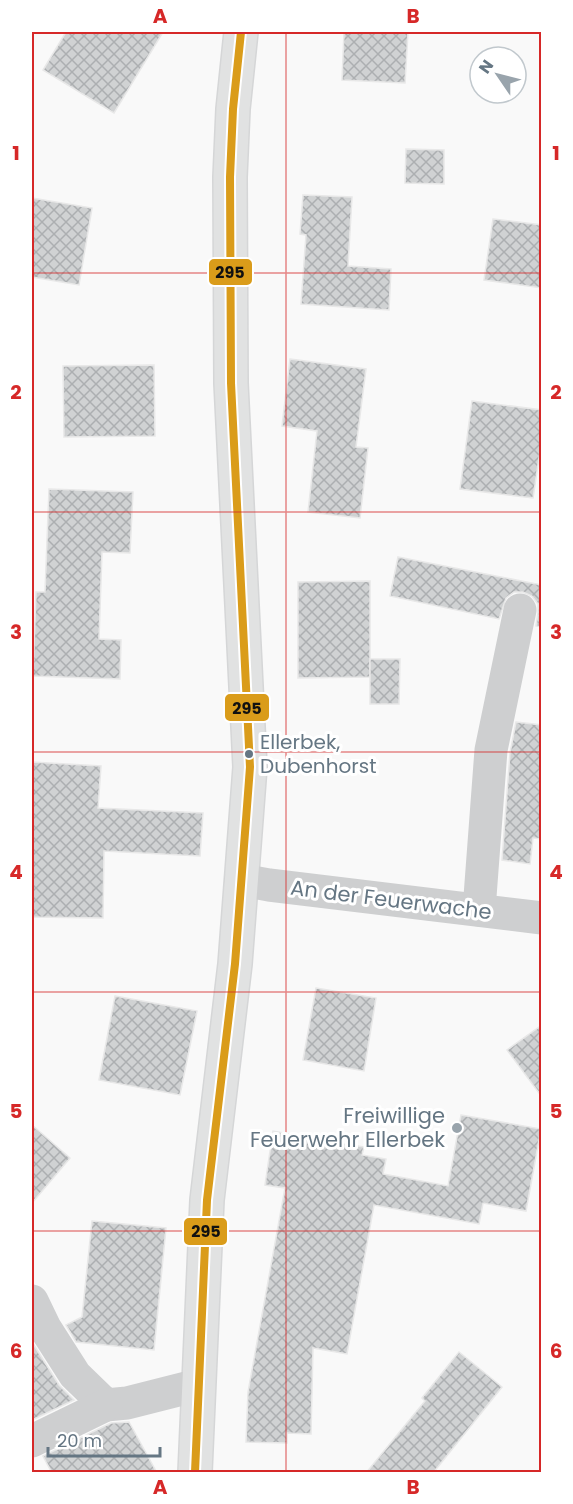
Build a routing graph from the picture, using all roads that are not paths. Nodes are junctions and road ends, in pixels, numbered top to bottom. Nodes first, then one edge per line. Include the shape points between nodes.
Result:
1 (241, 32) edge
2 (520, 610) dead end
3 (241, 880) junction
4 (479, 910) junction
5 (542, 918) edge
6 (32, 1301) edge
7 (198, 1385) junction
8 (106, 1405) junction
9 (32, 1441) edge
10 (195, 1473) edge

1 - 3 main road via 230,200 231,383 250,767
2 - 4 street via 491,750
3 - 4 street, An der Feuerwache
3 - 7 main road via 207,1200
4 - 5 street, An der Feuerwache
6 - 8 street via 75,1375
7 - 8 street
7 - 10 main road
8 - 9 street

